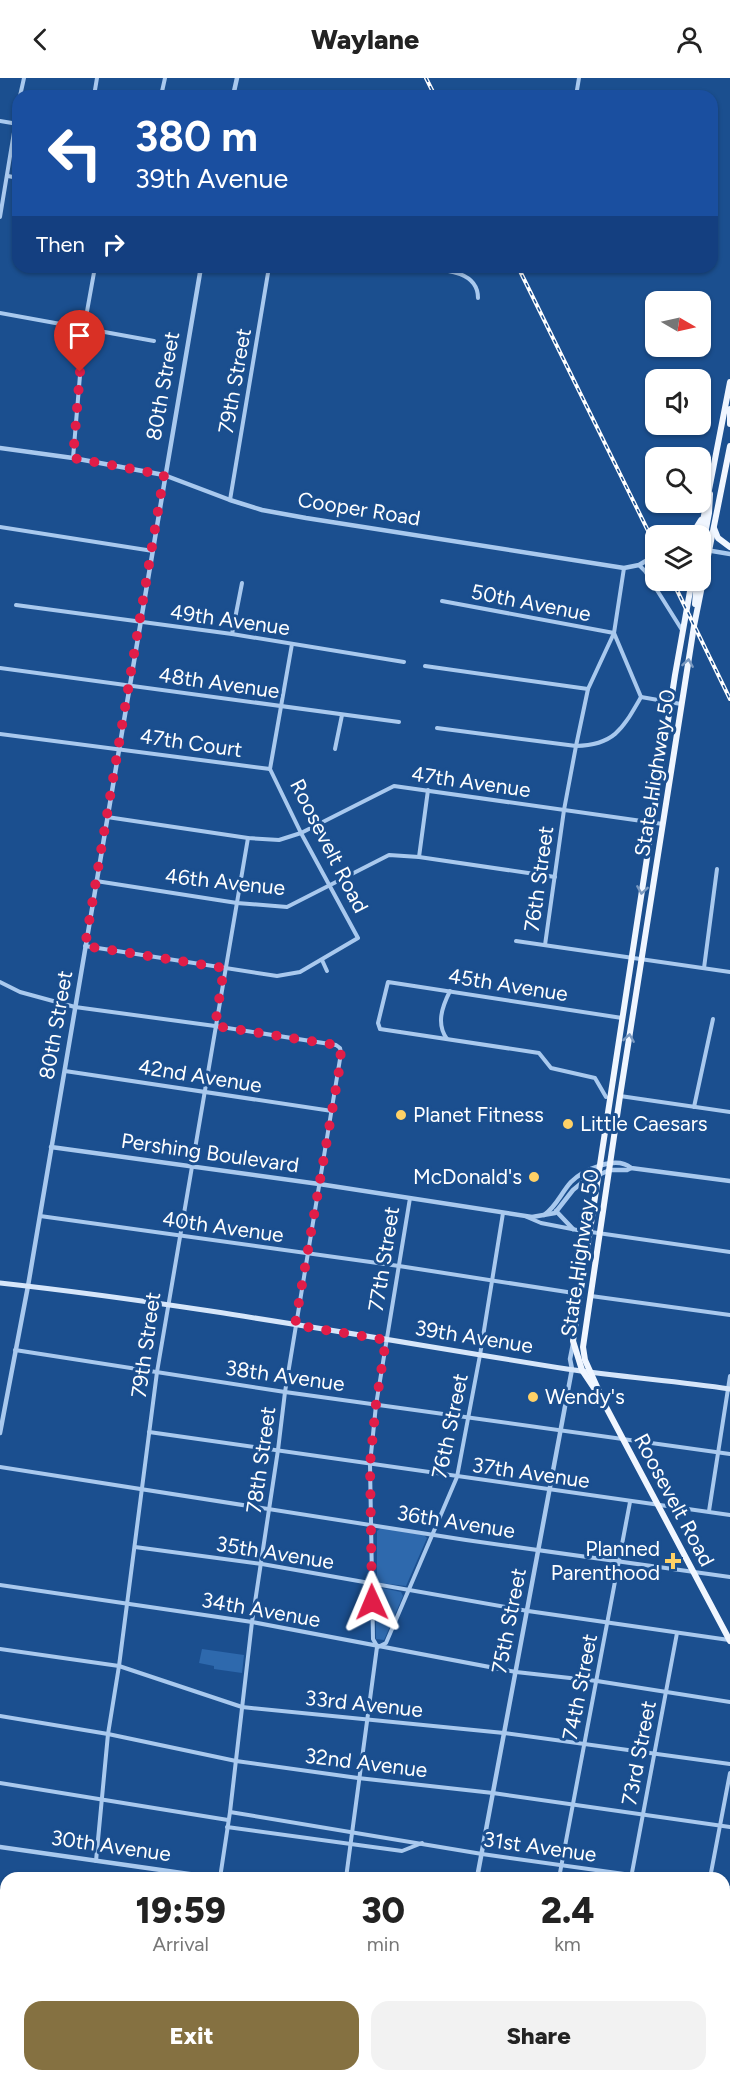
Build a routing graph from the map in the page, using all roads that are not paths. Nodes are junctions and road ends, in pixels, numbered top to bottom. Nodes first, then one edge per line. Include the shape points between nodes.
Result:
1 (12, 150) edge
2 (8, 176) junction
3 (12, 177) edge
4 (0, 217) edge
5 (94, 273) edge
6 (200, 273) edge
7 (268, 273) edge
8 (456, 273) edge
9 (478, 298) dead end
10 (0, 313) edge
11 (84, 328) junction
12 (154, 341) dead end
13 (730, 382) edge
14 (730, 395) edge
15 (730, 409) edge
16 (730, 424) edge
17 (730, 446) edge
18 (0, 448) edge
19 (73, 458) junction
20 (164, 475) junction
21 (711, 476) edge
22 (230, 500) junction
23 (704, 513) edge
24 (703, 517) junction
25 (714, 524) junction
26 (698, 525) edge
27 (702, 525) edge
28 (0, 527) edge
29 (711, 532) edge
30 (730, 547) edge
31 (153, 551) junction
32 (711, 551) edge
33 (730, 554) edge
34 (645, 561) edge
35 (639, 565) junction
36 (624, 568) junction
37 (242, 583) dead end
38 (690, 591) edge
39 (697, 591) edge
40 (699, 591) edge
41 (442, 601) dead end
42 (16, 605) dead end
43 (696, 614) junction
44 (140, 623) junction
45 (683, 630) junction
46 (614, 633) junction
47 (232, 634) junction
48 (292, 644) junction
49 (404, 662) dead end
50 (425, 666) dead end
51 (0, 668) edge
52 (130, 686) junction
53 (588, 689) junction
54 (641, 697) junction
55 (671, 702) junction
56 (682, 704) junction
57 (282, 707) junction
58 (342, 715) junction
59 (399, 722) dead end
60 (436, 728) dead end
61 (0, 734) edge
62 (576, 746) junction
63 (118, 748) junction
64 (335, 749) dead end
65 (270, 769) junction
66 (428, 790) junction
67 (564, 810) junction
68 (107, 817) junction
69 (652, 823) junction
70 (663, 824) junction
71 (301, 833) junction
72 (248, 838) junction
73 (419, 857) junction
74 (717, 869) dead end
75 (555, 877) junction
76 (96, 881) junction
77 (331, 886) junction
78 (237, 903) junction
79 (516, 941) dead end
80 (545, 945) junction
81 (85, 946) junction
82 (632, 958) junction
83 (321, 960) junction
84 (642, 960) junction
85 (224, 968) junction
86 (704, 968) junction
87 (327, 970) dead end
88 (730, 972) edge
89 (0, 982) edge
90 (450, 991) junction
91 (75, 1007) junction
92 (623, 1018) junction
93 (713, 1019) dead end
94 (215, 1026) junction
95 (448, 1040) junction
96 (65, 1071) junction
97 (204, 1092) junction
98 (620, 1096) junction
99 (606, 1097) dead end
100 (694, 1107) junction
101 (332, 1111) junction
102 (730, 1112) edge
103 (51, 1147) junction
104 (610, 1162) junction
105 (191, 1167) junction
106 (631, 1168) junction
107 (599, 1171) junction
108 (609, 1171) junction
109 (730, 1181) edge
110 (319, 1184) junction
111 (410, 1198) junction
112 (553, 1207) junction
113 (557, 1212) junction
114 (503, 1213) junction
115 (40, 1216) junction
116 (542, 1216) junction
117 (526, 1217) junction
118 (573, 1229) junction
119 (590, 1232) junction
120 (599, 1233) junction
121 (179, 1236) junction
122 (730, 1252) edge
123 (307, 1253) junction
124 (399, 1266) junction
125 (493, 1281) junction
126 (0, 1283) edge
127 (28, 1286) junction
128 (580, 1295) junction
129 (590, 1296) junction
130 (166, 1306) junction
131 (730, 1316) edge
132 (295, 1325) junction
133 (386, 1340) junction
134 (573, 1341) junction
135 (583, 1347) junction
136 (15, 1350) junction
137 (480, 1354) junction
138 (579, 1360) junction
139 (572, 1369) junction
140 (582, 1370) junction
141 (590, 1371) junction
142 (157, 1372) junction
143 (730, 1376) edge
144 (729, 1389) edge
145 (285, 1392) junction
146 (376, 1404) junction
147 (606, 1407) junction
148 (468, 1417) junction
149 (561, 1430) junction
150 (0, 1432) edge
151 (149, 1432) junction
152 (623, 1439) junction
153 (278, 1450) junction
154 (718, 1452) junction
155 (730, 1454) edge
156 (370, 1464) junction
157 (0, 1467) edge
158 (457, 1478) junction
159 (142, 1489) junction
160 (550, 1490) junction
161 (630, 1502) junction
162 (658, 1506) junction
163 (270, 1509) junction
164 (709, 1511) junction
165 (730, 1515) edge
166 (372, 1524) junction
167 (432, 1534) junction
168 (135, 1547) junction
169 (539, 1551) junction
170 (619, 1562) junction
171 (262, 1564) junction
172 (693, 1572) junction
173 (730, 1577) edge
174 (372, 1584) junction
175 (0, 1585) edge
176 (408, 1590) junction
177 (126, 1605) junction
178 (528, 1611) junction
179 (252, 1622) junction
180 (608, 1623) junction
181 (676, 1633) junction
182 (730, 1640) edge
183 (377, 1647) junction
184 (0, 1649) edge
185 (119, 1666) junction
186 (516, 1672) junction
187 (597, 1681) junction
188 (666, 1693) junction
189 (730, 1702) edge
190 (242, 1707) junction
191 (0, 1716) edge
192 (368, 1719) junction
193 (504, 1733) junction
194 (108, 1734) junction
195 (584, 1745) junction
196 (654, 1754) junction
197 (236, 1761) junction
198 (730, 1764) edge
199 (730, 1773) edge
200 (358, 1778) junction
201 (0, 1784) edge
202 (493, 1793) junction
203 (101, 1799) junction
204 (573, 1804) junction
205 (230, 1812) junction
206 (643, 1814) junction
207 (228, 1820) junction
208 (720, 1826) junction
209 (227, 1827) junction
210 (730, 1827) edge
211 (351, 1831) junction
212 (423, 1842) junction
213 (350, 1844) junction
214 (0, 1847) edge
215 (482, 1854) junction
216 (96, 1861) junction
217 (561, 1865) junction
218 (175, 1872) edge
219 (219, 1872) edge
220 (347, 1872) edge
221 (478, 1872) edge
222 (560, 1872) edge
223 (606, 1872) edge
224 (632, 1872) edge
225 (711, 1872) edge

1 - 2 street
2 - 3 street
2 - 4 street
5 - 11 street
6 - 20 street, 80th Street
7 - 22 street, 79th Street
8 - 9 street via 473,281
10 - 11 street
11 - 12 street
11 - 19 street
13 - 14 main road
13 - 21 main road
15 - 16 main road
17 - 25 main road, State Highway 50
18 - 19 street, Cooper Road
19 - 20 street, Cooper Road
20 - 22 street, Cooper Road
20 - 31 street, 80th Street
22 - 36 street, Cooper Road via 318,520
23 - 24 main road
24 - 26 main road
24 - 27 main road
25 - 29 main road, State Highway 50
25 - 30 main road via 715,533
28 - 31 street
31 - 44 street, 80th Street
32 - 33 street
34 - 35 street, Cooper Road
35 - 36 street, Cooper Road
35 - 45 street
36 - 46 street, 76th Street
37 - 47 street
38 - 45 main road, State Highway 50
39 - 43 main road
40 - 43 main road, State Highway 50
41 - 46 street, 50th Avenue
42 - 44 street, 49th Avenue
56 -> 43 main road, State Highway 50
44 - 47 street, 49th Avenue
44 - 52 street, 80th Street
45 - 55 main road, State Highway 50
46 - 53 street, 76th Street
46 - 54 street
47 - 48 street, 49th Avenue
48 - 49 street, 49th Avenue
48 - 57 street
50 - 53 street
51 - 52 street, 48th Avenue
52 - 57 street, 48th Avenue
52 - 63 street, 80th Street
53 - 62 street, 76th Street
54 - 55 street
54 - 62 street via 618,733 593,745
55 - 56 street
55 - 69 main road, State Highway 50
56 - 70 main road, State Highway 50
57 - 58 street, 48th Avenue
57 - 65 street
58 - 59 street, 48th Avenue
58 - 64 street
60 - 62 street
61 - 63 street, 47th Court
62 - 67 street, 76th Street
63 - 65 street, 47th Court
63 - 68 street, 80th Street
65 - 71 street, Roosevelt Road
66 - 67 street, 47th Avenue
66 - 71 street, 47th Avenue via 394,786
66 - 73 street
67 - 69 street, 47th Avenue
67 - 75 street, 76th Street
68 - 72 street, 47th Avenue
68 - 76 street, 80th Street
69 - 70 street, 47th Avenue
69 -> 82 main road, State Highway 50
70 - 84 main road, State Highway 50
71 - 72 street, 47th Avenue via 279,840
71 - 77 street, Roosevelt Road
72 - 78 street, 79th Street
73 - 75 street, 46th Avenue
73 - 77 street, 46th Avenue via 389,855
74 - 86 street
75 - 80 street, 76th Street
76 - 78 street, 46th Avenue
76 - 81 street, 80th Street
77 - 78 street, 46th Avenue via 287,908
77 - 83 street, Roosevelt Road via 358,938
78 - 85 street, 79th Street
79 - 80 street
80 - 82 street
81 - 85 street
81 - 91 street, 80th Street
82 - 84 street
82 - 92 main road, State Highway 50
83 - 85 street via 300,972 277,976
83 - 87 street
84 - 86 street
98 -> 84 main road, State Highway 50
85 - 94 street, 79th Street
86 - 88 street
89 - 91 street via 20,992
90 - 92 street, 45th Avenue
90 - 95 street via 440,1017 442,1032
90 - 95 street, 45th Avenue via 388,982 378,1023 380,1029
91 - 94 street
91 - 96 street, 80th Street
92 - 107 main road, State Highway 50
93 - 100 street
94 - 97 street, 79th Street
94 - 101 street, 78th Street via 336,1045 341,1059
95 - 99 street via 539,1053 551,1068 595,1078
96 - 97 street, 42nd Avenue
96 - 103 street, 80th Street
97 - 101 street, 42nd Avenue
97 - 105 street, 79th Street
98 - 100 street
98 - 104 main road, State Highway 50
100 - 102 street
101 - 110 street, 78th Street
103 - 105 street, Pershing Boulevard
103 - 115 street, 80th Street
104 - 106 street
104 - 107 street
104 - 108 main road, State Highway 50
105 - 110 street, Pershing Boulevard
105 - 121 street, 79th Street
106 - 108 street
106 - 109 street
107 - 108 street
107 - 112 street via 583,1173 573,1180
107 - 113 street via 578,1186
107 - 119 main road, State Highway 50
108 - 120 main road, State Highway 50
110 - 111 street, Pershing Boulevard
110 - 123 street, 78th Street
111 - 114 street, Pershing Boulevard
111 - 124 street, 77th Street
112 - 113 street
112 - 116 street
113 - 116 street, Pershing Boulevard
113 - 118 street
114 - 117 street, Pershing Boulevard
114 - 125 street, 76th Street
115 - 121 street, 40th Avenue
115 - 127 street, 80th Street
116 - 117 street, Pershing Boulevard
117 - 118 street
118 - 119 street
119 - 120 street
119 - 128 main road, State Highway 50
120 - 122 street
120 - 129 main road, State Highway 50
121 - 123 street, 40th Avenue
121 - 130 street, 79th Street
123 - 124 street, 40th Avenue
123 - 132 street, 78th Street
124 - 125 street, 40th Avenue
124 - 133 street, 77th Street
125 - 128 street, 40th Avenue
125 - 137 street, 76th Street
126 - 127 main road, 39th Avenue
127 - 130 main road, 39th Avenue
127 - 136 street, 80th Street
128 - 134 main road, State Highway 50
129 - 131 street
129 - 135 main road, State Highway 50
130 - 132 main road, 39th Avenue
130 - 142 street, 79th Street
132 - 133 main road, 39th Avenue
132 - 145 street, 78th Street
133 - 137 main road, 39th Avenue
133 - 146 street, 77th Street
134 - 138 main road, State Highway 50
134 - 139 street, 75th Street
135 - 138 street, 75th Street
135 - 141 main road, State Highway 50
136 - 142 street, 38th Avenue
136 - 150 street, 80th Street
137 - 139 main road, 39th Avenue
137 - 148 street, 76th Street
138 - 139 street, 75th Street
138 - 140 main road, State Highway 50
139 - 140 main road, 39th Avenue
139 - 149 street, 75th Street
140 - 141 main road, 39th Avenue
140 - 147 main road, State Highway 50
141 - 144 main road, 39th Avenue
141 - 147 main road, State Highway 50
142 - 145 street, 38th Avenue
142 - 151 street, 79th Street
143 - 144 street
144 - 154 street
145 - 146 street, 38th Avenue
145 - 153 street, 78th Street
146 - 148 street, 38th Avenue
146 - 156 street, 77th Street
147 - 152 main road, Roosevelt Road
148 - 149 street, 38th Avenue
148 - 158 street, 76th Street
149 - 152 street, 38th Avenue
149 - 160 street, 75th Street
151 - 153 street, 37th Avenue
151 - 159 street, 79th Street
152 - 154 street, 38th Avenue
152 - 162 main road, Roosevelt Road
153 - 156 street, 37th Avenue
153 - 163 street, 78th Street
154 - 155 street, 38th Avenue
154 - 164 street
156 - 158 street, 37th Avenue
156 - 166 street, 77th Street
157 - 159 street, 36th Avenue
158 - 160 street, 37th Avenue
158 - 167 street, 76th Street
159 - 163 street, 36th Avenue
159 - 168 street, 79th Street
160 - 161 street, 37th Avenue
160 - 169 street, 75th Street
161 - 162 street, 37th Avenue
161 - 170 street, 74th Street
162 - 164 street, 37th Avenue
162 - 172 main road, Roosevelt Road
163 - 166 street, 36th Avenue
163 - 171 street, 78th Street
164 - 165 street, 37th Avenue
166 - 167 street, 36th Avenue
166 - 174 street, 77th Street
167 - 169 street, 36th Avenue
167 - 176 street, 76th Street
168 - 171 street, 35th Avenue
168 - 177 street, 79th Street
169 - 170 street, 36th Avenue
169 - 178 street, 75th Street
170 - 172 street, 36th Avenue
170 - 180 street, 74th Street
171 - 174 street, 35th Avenue
171 - 179 street, 78th Street
172 - 173 street, 36th Avenue
172 - 182 main road, Roosevelt Road
174 - 176 street, 35th Avenue
174 - 183 street, 77th Street via 373,1639
175 - 177 street, 34th Avenue
176 - 178 street, 35th Avenue
176 - 183 street, 76th Street via 386,1643
177 - 179 street, 34th Avenue
177 - 185 street, 79th Street
178 - 180 street, 35th Avenue
178 - 186 street, 75th Street
179 - 183 street, 34th Avenue
179 - 190 street, 78th Street
180 - 181 street, 35th Avenue
180 - 187 street, 74th Street
181 - 182 street, 35th Avenue
181 - 188 street, 73rd Street
183 - 186 street, 34th Avenue
183 - 192 street, 76th Street
184 - 185 street, 33rd Avenue
185 - 190 street, 33rd Avenue
185 - 194 street, 79th Street
186 - 187 street, 34th Avenue
186 - 193 street, 75th Street
187 - 188 street, 34th Avenue
187 - 195 street, 74th Street
188 - 189 street, 34th Avenue
188 - 196 street, 73rd Street
190 - 192 street, 33rd Avenue
190 - 197 street, 78th Street
191 - 194 street, 32nd Avenue
192 - 193 street, 33rd Avenue
192 - 200 street, 76th Street
193 - 195 street, 33rd Avenue
193 - 202 street, 75th Street
194 - 197 street, 32nd Avenue
194 - 203 street, 79th Street
195 - 196 street, 33rd Avenue
195 - 204 street, 74th Street
196 - 198 street, 33rd Avenue
196 - 206 street, 73rd Street
197 - 200 street, 32nd Avenue
197 - 205 street, 78th Street
199 - 208 street
200 - 202 street, 32nd Avenue
200 - 211 street, 76th Street
201 - 203 street
202 - 204 street, 32nd Avenue
202 - 215 street, 75th Street
203 - 207 street
203 - 216 street, 79th Street
204 - 206 street, 32nd Avenue
204 - 217 street, 74th Street
205 - 207 street, 78th Street
205 - 211 street, 31st Avenue
206 - 208 street, 32nd Avenue
206 - 224 street, 73rd Street
207 - 209 street, 78th Street
208 - 210 street, 32nd Avenue
208 - 225 street
209 - 213 street, 31st Avenue
209 - 219 street, 78th Street
211 - 212 street, 31st Avenue
211 - 213 street, 76th Street
212 - 213 street, 31st Avenue via 402,1851
212 - 215 street, 31st Avenue
213 - 220 street, 76th Street
214 - 216 street, 30th Avenue
215 - 217 street, 31st Avenue
215 - 221 street, 75th Street
216 - 218 street, 30th Avenue
217 - 222 street, 74th Street
217 - 223 street, 31st Avenue

